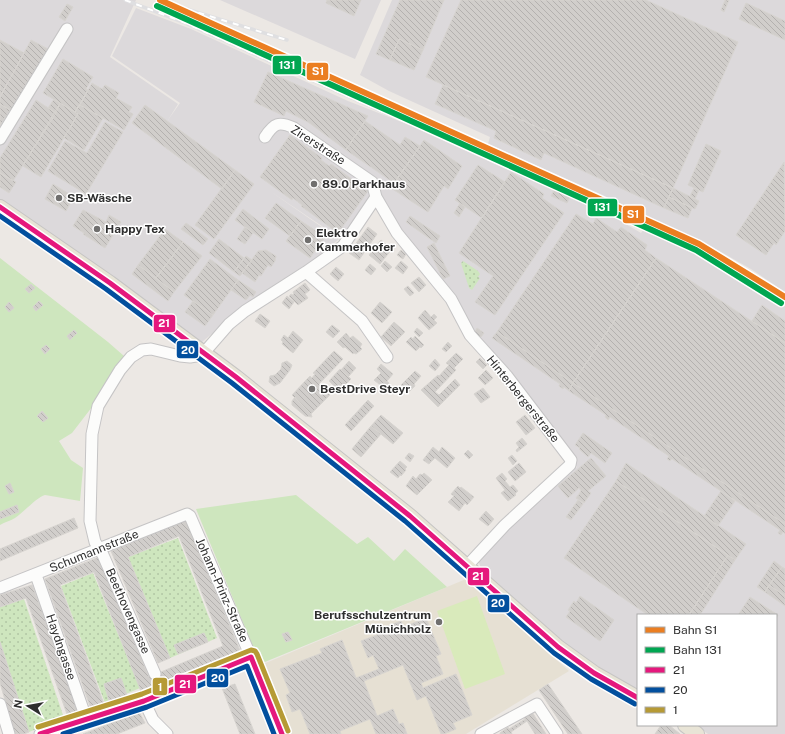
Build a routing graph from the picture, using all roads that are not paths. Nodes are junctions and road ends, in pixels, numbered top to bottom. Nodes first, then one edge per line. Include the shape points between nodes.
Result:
1 (68, 29) dead end
2 (265, 137) dead end
3 (0, 140) edge
4 (376, 197) junction
5 (0, 207) edge
6 (306, 272) junction
7 (204, 353) junction
8 (387, 357) dead end
9 (187, 514) joint
10 (99, 549) junction
11 (467, 566) junction
12 (36, 575) junction
13 (0, 588) edge
14 (251, 656) junction
15 (155, 674) tunnel mouth
16 (637, 697) edge
17 (144, 701) junction
18 (0, 704) edge
19 (86, 718) junction
20 (686, 726) edge
21 (9, 734) edge
22 (40, 734) edge
23 (167, 734) edge
24 (282, 734) edge
25 (481, 734) edge
26 (557, 734) edge
27 (697, 734) edge

1 - 3 street
2 - 4 street, Zirerstraße via 275,125 283,124 294,128 372,182
4 - 6 street via 343,246
4 - 11 street, Hinterbergerstraße via 397,233 451,299 470,335 507,376 571,460 570,465 505,524
5 - 7 main road via 110,283
6 - 7 street via 245,311 229,324
6 - 8 street via 362,321
7 - 10 street, Beethovengasse via 198,357 190,357 151,349 137,352 120,370 98,406 92,434 89,512 92,533
7 - 11 main road via 389,498
9 - 10 street, Schumannstraße
9 - 14 street, Johann-Prinz-Straße
10 - 12 street, Schumannstraße
10 - 15 street, Beethovengasse
11 - 16 main road via 580,664
12 - 13 street, Schumannstraße
12 - 19 street, Haydngasse
14 - 17 street via 162,690
14 - 24 street, Johann-Prinz-Straße
17 - 19 street
17 - 23 street via 153,720
18 - 21 street
19 - 22 street
20 - 27 main road
25 - 26 street via 537,704

